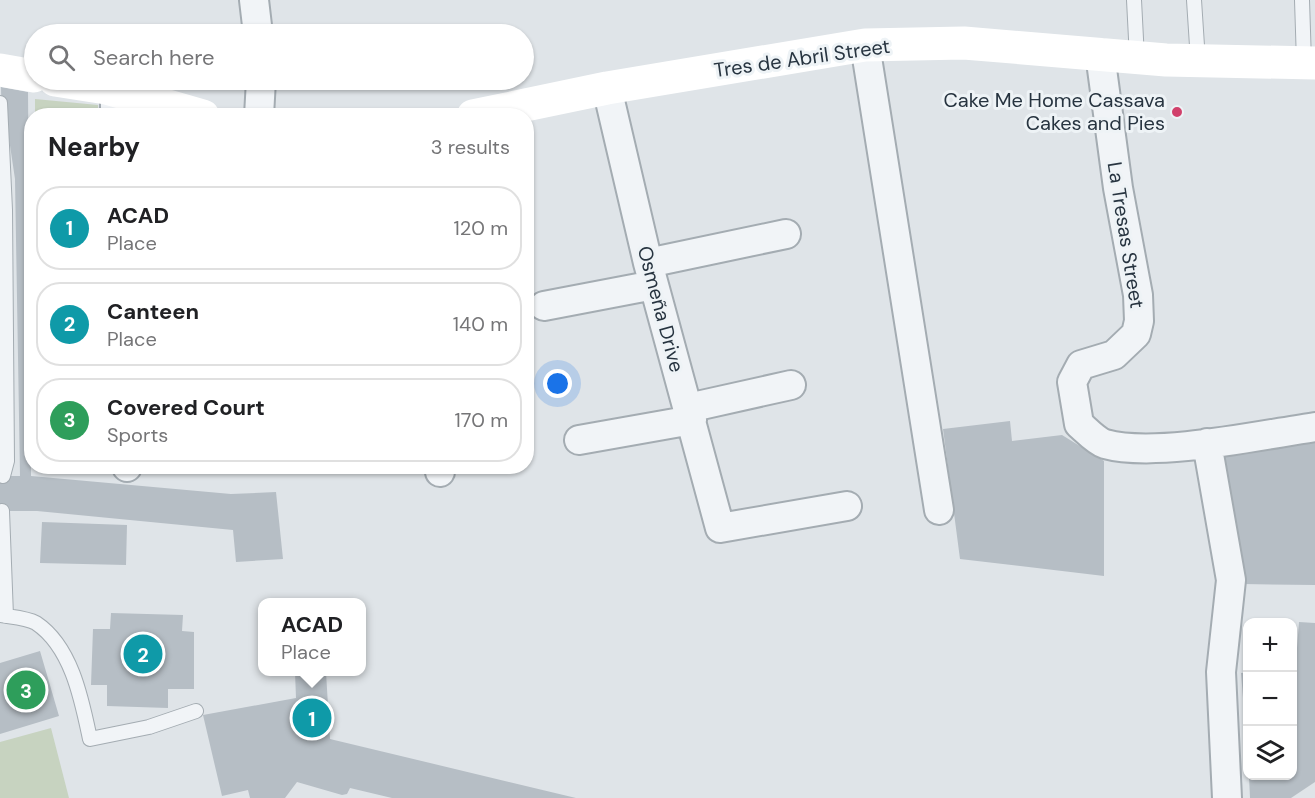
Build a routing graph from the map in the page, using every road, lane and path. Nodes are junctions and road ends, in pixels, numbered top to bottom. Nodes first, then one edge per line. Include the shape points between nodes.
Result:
1 (254, 0) edge
2 (1134, 0) edge
3 (1194, 0) edge
4 (1302, 0) edge
5 (257, 24) edge
6 (865, 45) junction
7 (1100, 54) junction
8 (1137, 58) junction
9 (1198, 61) junction
10 (1310, 62) edge
11 (0, 70) edge
12 (24, 74) edge
13 (607, 88) junction
14 (81, 90) edge
15 (261, 90) edge
16 (115, 103) edge
17 (0, 104) edge
18 (149, 108) edge
19 (260, 108) edge
20 (511, 108) edge
21 (786, 234) dead end
22 (651, 274) junction
23 (544, 306) dead end
24 (4, 330) edge
25 (791, 386) dead end
26 (690, 414) junction
27 (1315, 427) edge
28 (579, 440) dead end
29 (1208, 443) junction
30 (3, 476) dead end
31 (847, 506) dead end
32 (939, 510) dead end
33 (2, 511) dead end
34 (3, 615) edge
35 (196, 711) dead end
36 (1227, 798) edge

1 - 5 street
2 - 8 lane
3 - 9 lane
4 - 10 lane
6 - 7 street, Tres de Abril Street via 964,43
6 - 13 street, Tres de Abril Street
6 - 32 street
7 - 8 street, Tres de Abril Street
7 - 29 street, La Tresas Street via 1139,321 1136,334 1114,356 1081,365 1072,382 1079,424 1103,444 1144,447
8 - 9 street, Tres de Abril Street
9 - 10 street, Tres de Abril Street
11 - 12 street
13 - 20 street, Tres de Abril Street
13 - 22 street, Osmeña Drive
14 - 16 street
15 - 19 street
16 - 18 street
17 - 24 lane
21 - 22 street
22 - 23 street
22 - 26 street, Osmeña Drive
24 - 30 lane via 7,461
25 - 26 street
26 - 28 street
26 - 31 street, Osmeña Drive via 720,528
27 - 29 street, La Tresas Street
29 - 36 street via 1231,580 1221,672
33 - 34 lane
34 - 35 lane via 35,622 63,653 90,739 149,727

